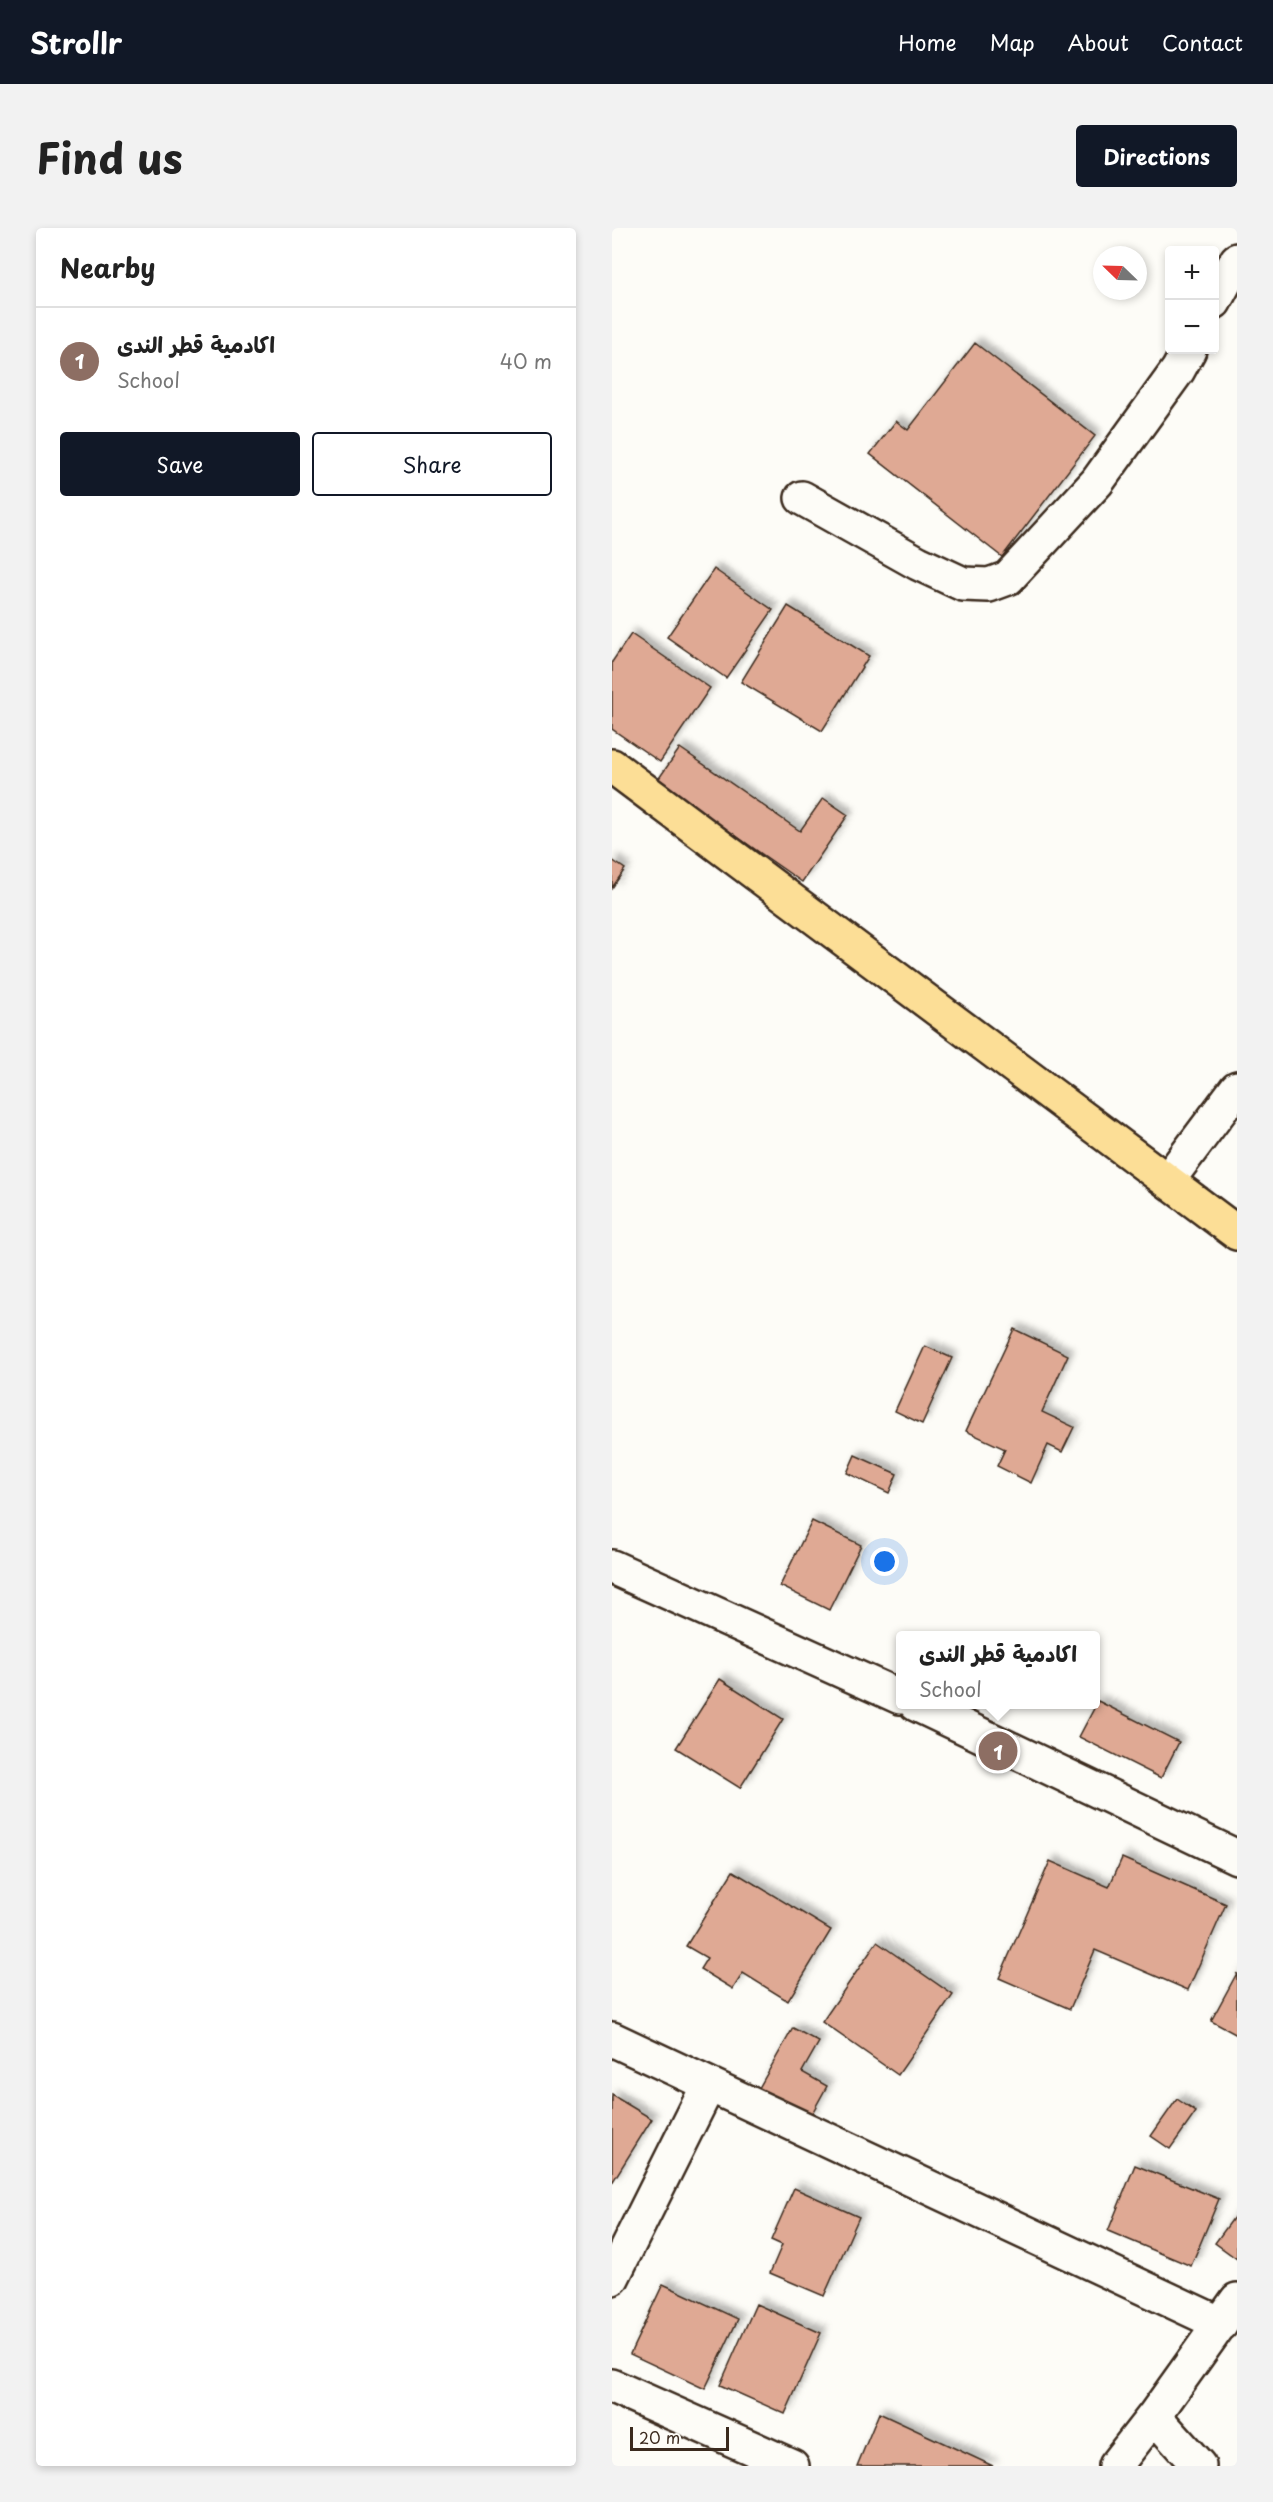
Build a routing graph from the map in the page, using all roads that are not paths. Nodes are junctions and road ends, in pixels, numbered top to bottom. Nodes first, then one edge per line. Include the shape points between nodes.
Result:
1 (1237, 260) edge
2 (1216, 300) edge
3 (1187, 354) edge
4 (802, 498) dead end
5 (612, 766) edge
6 (1237, 1088) edge
7 (1168, 1180) junction
8 (1237, 1233) edge
9 (612, 1567) edge
10 (896, 1695) edge
11 (926, 1709) edge
12 (1237, 1857) edge
13 (612, 2039) edge
14 (708, 2086) junction
15 (612, 2278) edge
16 (1229, 2312) edge
17 (612, 2386) edge
18 (1154, 2416) junction
19 (792, 2466) edge
20 (1115, 2466) edge
21 (1199, 2466) edge

1 - 2 street
3 - 4 street via 1096,482 1008,578 989,585 963,584
5 - 7 main road
6 - 7 street
7 - 8 main road
9 - 10 street
11 - 12 street
13 - 14 street
14 - 15 street
14 - 16 street
16 - 18 street
17 - 19 street
18 - 20 street
18 - 21 street

